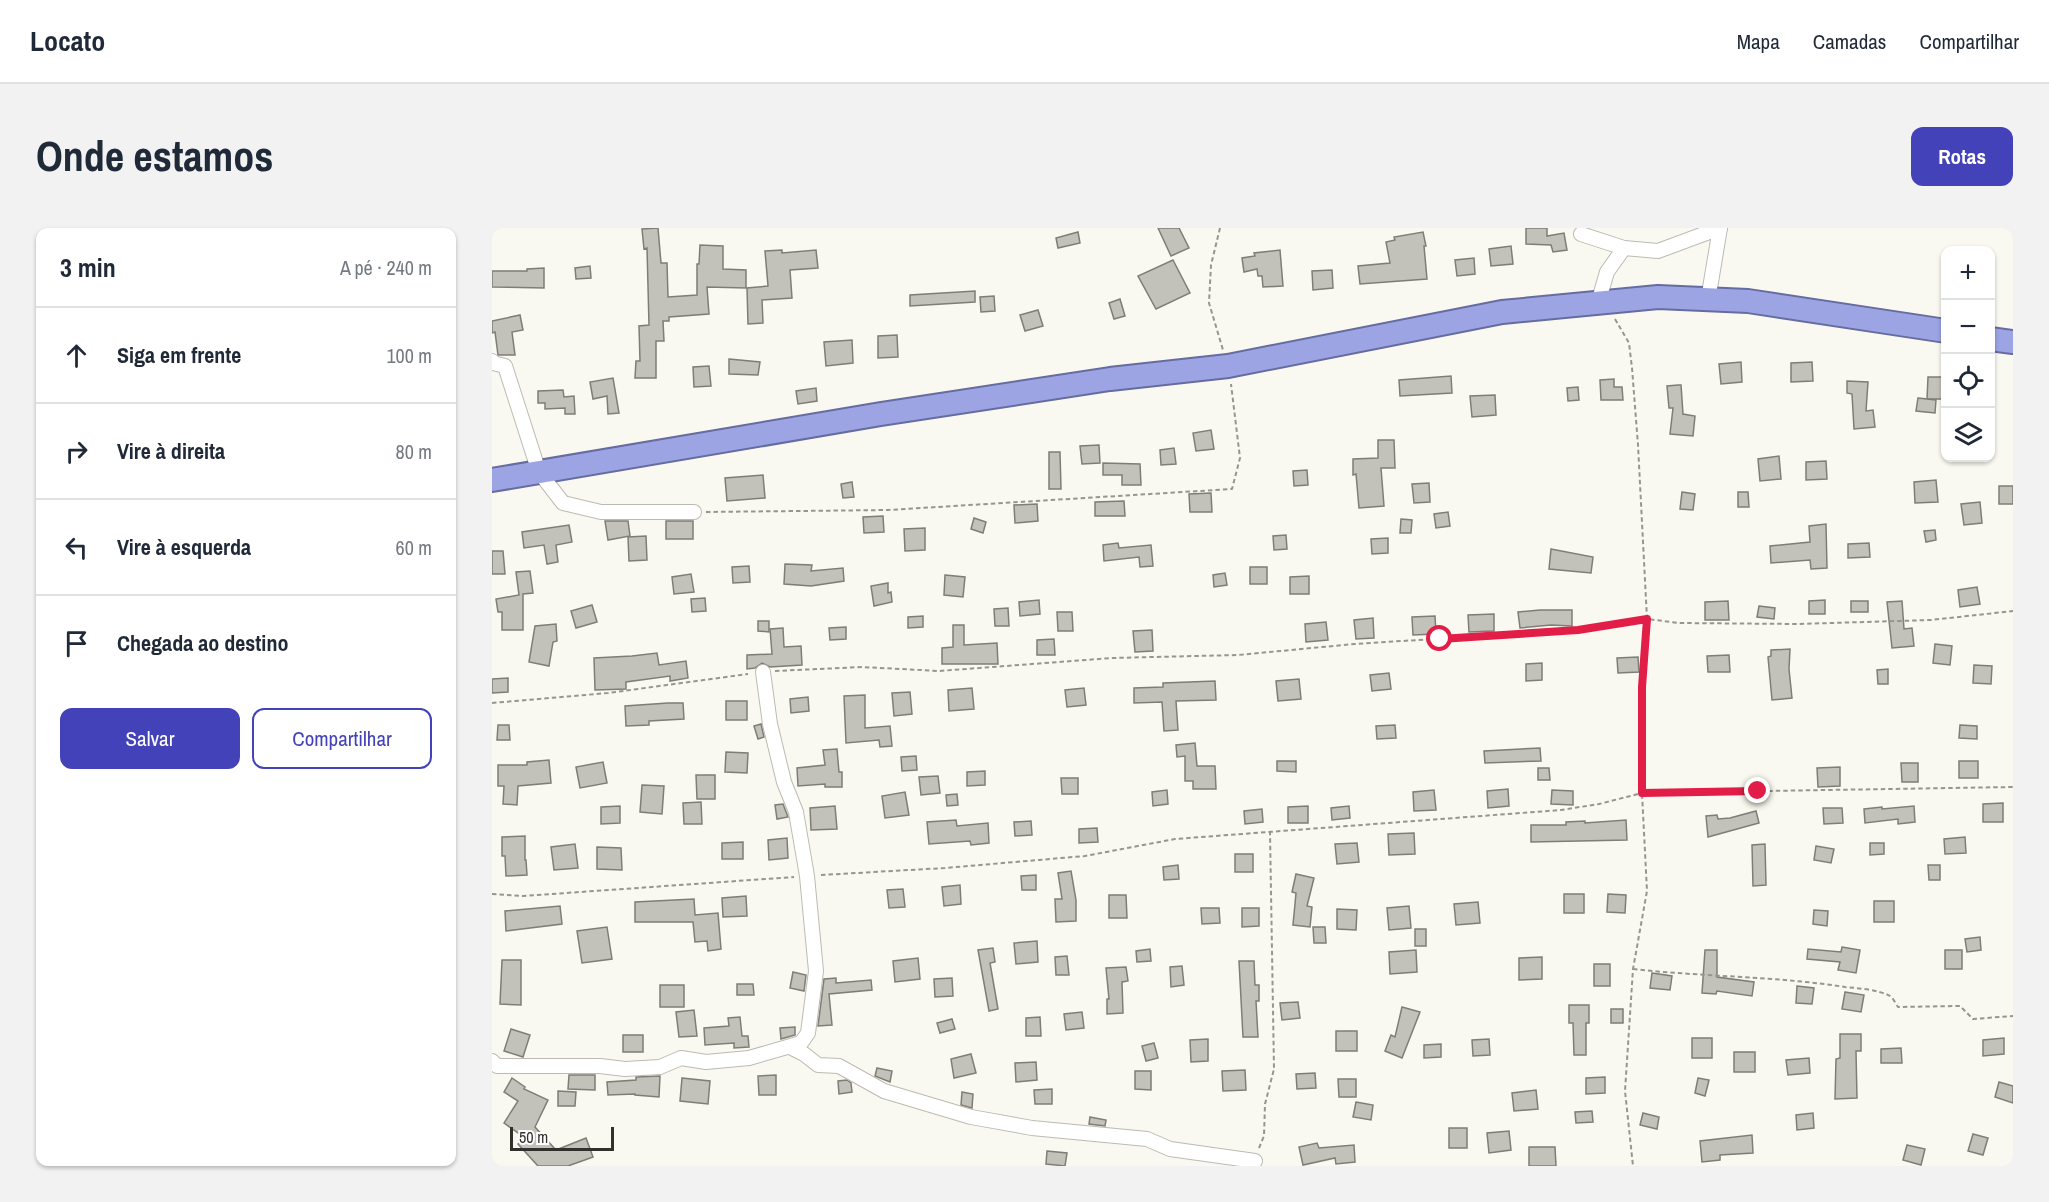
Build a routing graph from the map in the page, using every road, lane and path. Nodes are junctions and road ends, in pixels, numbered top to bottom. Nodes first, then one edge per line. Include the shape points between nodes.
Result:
1 (1220, 228) edge
2 (1720, 228) edge
3 (1581, 234) dead end
4 (1624, 248) junction
5 (1708, 300) junction
6 (1605, 303) junction
7 (1941, 330) edge
8 (1995, 340) edge
9 (2013, 342) edge
10 (492, 361) edge
11 (1228, 366) junction
12 (539, 472) junction
13 (492, 480) edge
14 (694, 512) joint
15 (2013, 610) edge
16 (1647, 619) junction
17 (763, 672) junction
18 (492, 703) edge
19 (2013, 787) edge
20 (1642, 793) junction
21 (1270, 831) junction
22 (807, 876) junction
23 (492, 894) edge
24 (1633, 969) junction
25 (2013, 1016) edge
26 (790, 1047) junction
27 (492, 1061) edge
28 (1255, 1161) joint
29 (1633, 1166) edge

1 - 11 path via 1211,265 1209,303
2 - 4 street via 1658,251
2 - 5 street
3 - 4 street
4 - 6 street via 1607,272
5 - 6 highway via 1658,297
5 - 7 highway via 1748,302
6 - 11 highway via 1502,312
6 - 16 path via 1629,343
8 - 9 highway
10 - 12 street via 505,366
11 - 12 highway via 1110,379 893,412
11 - 14 path via 1240,458 1232,489 888,510
12 - 13 highway
12 - 14 street via 563,503 601,512
15 - 16 path via 1931,620 1798,624
16 - 17 path via 1578,630 1354,644 1238,656 1112,658 939,671 862,667
16 - 20 path via 1642,687
17 - 18 path via 608,693
17 - 22 street via 770,724 784,782 796,812
19 - 20 path
20 - 21 path via 1561,810
20 - 24 path via 1647,891
21 - 22 path via 1175,838 1085,856
21 - 28 path via 1274,1069 1265,1104 1264,1136
22 - 23 path via 523,896
22 - 26 street via 816,971 808,1033 801,1043
24 - 25 path via 1826,984 1890,996 1898,1007 1960,1006 1973,1019
24 - 29 path via 1625,1091
26 - 27 street via 749,1058 706,1062 681,1058 660,1067 625,1070 600,1066 497,1066
26 - 28 street via 818,1065 839,1066 884,1091 971,1117 1032,1128 1147,1139 1170,1149

